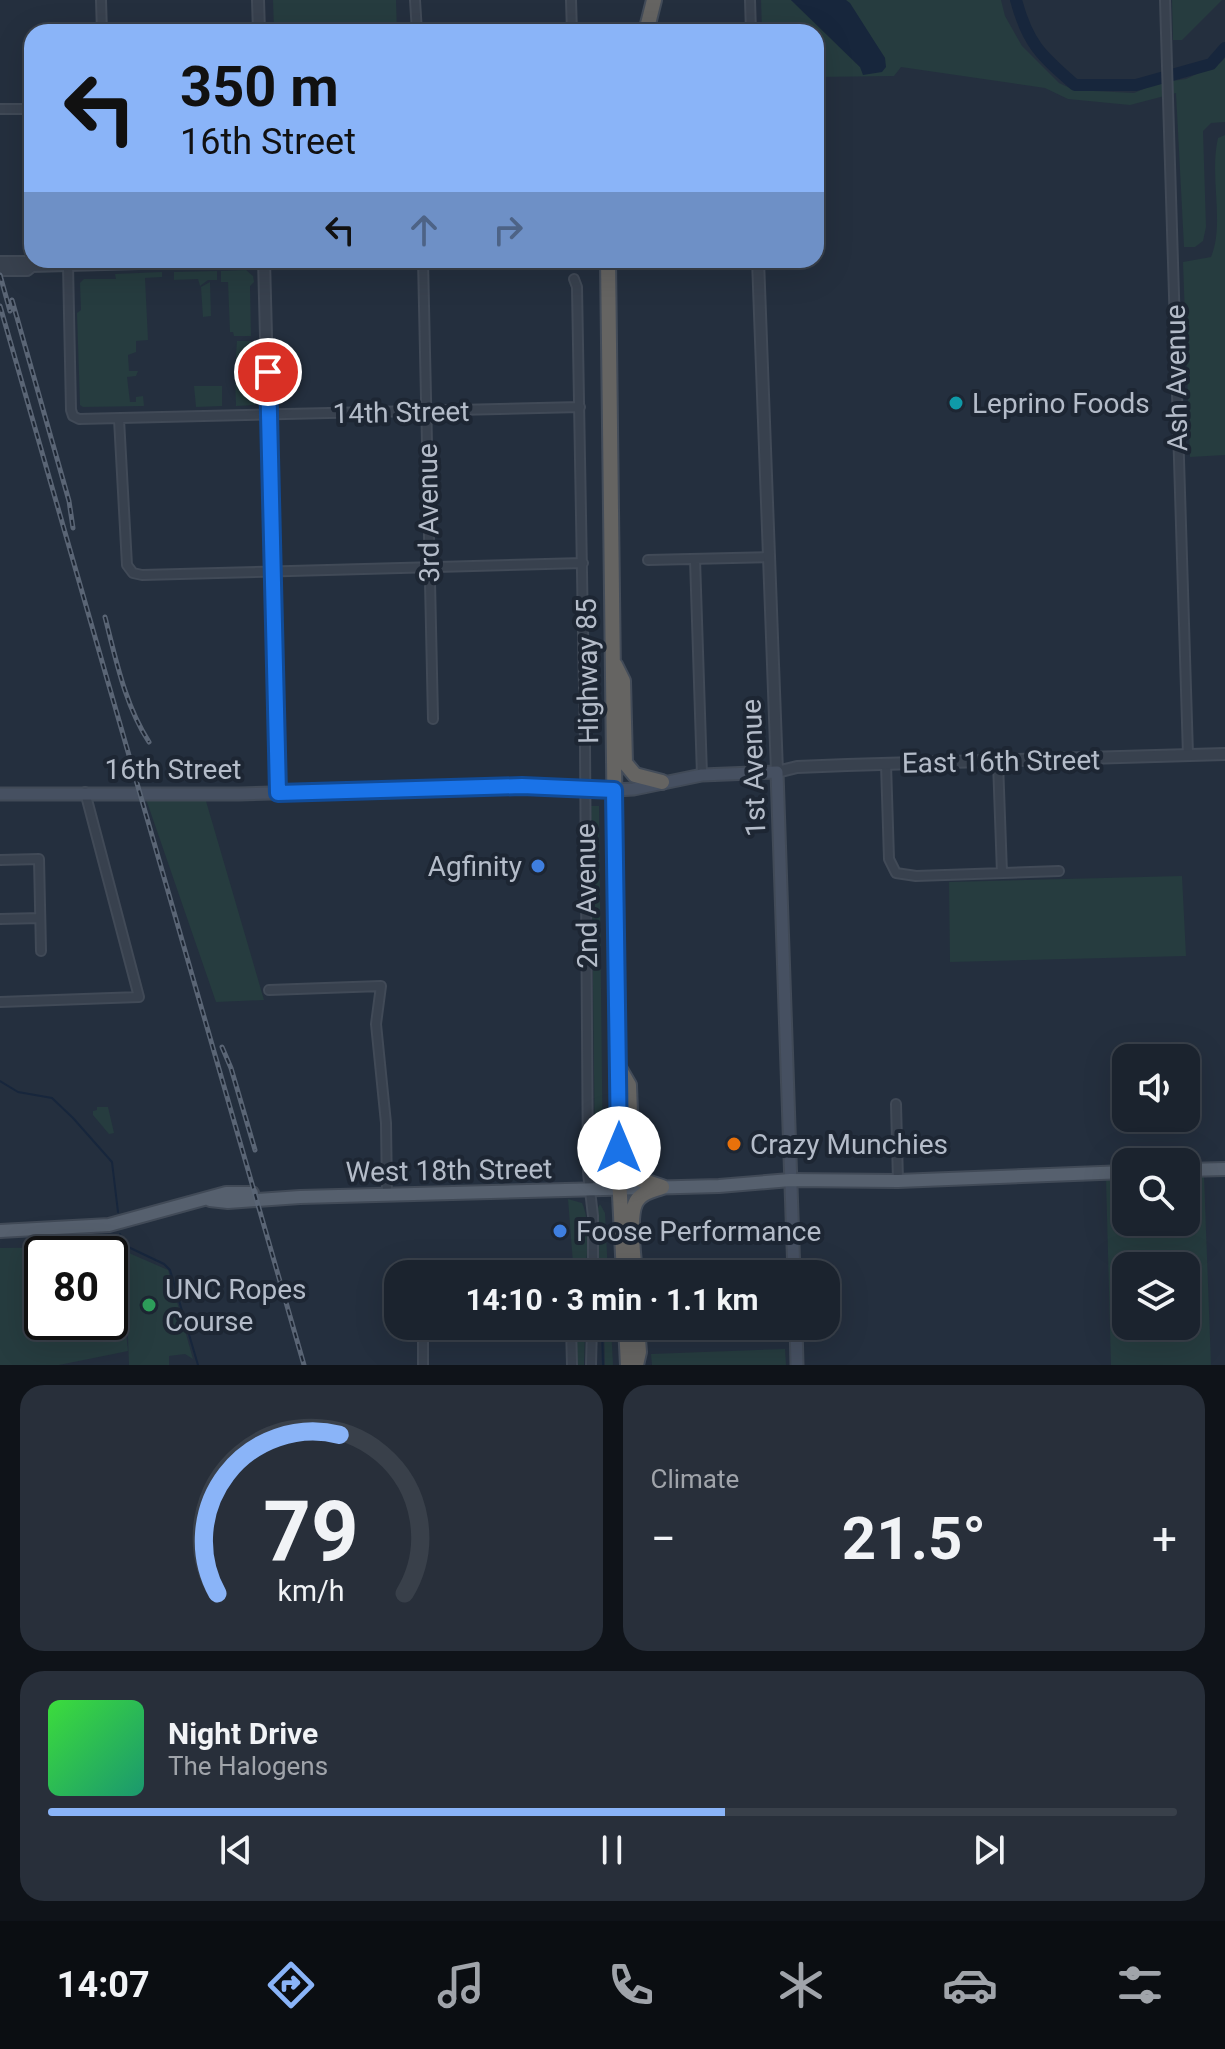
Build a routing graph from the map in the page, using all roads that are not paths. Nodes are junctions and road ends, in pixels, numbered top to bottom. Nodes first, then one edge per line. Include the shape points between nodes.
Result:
1 (101, 0) edge
2 (258, 0) edge
3 (415, 0) edge
4 (571, 0) edge
5 (654, 0) edge
6 (750, 0) edge
7 (1165, 0) edge
8 (102, 24) edge
9 (259, 24) edge
10 (416, 24) edge
11 (572, 24) edge
12 (648, 24) edge
13 (751, 24) edge
14 (0, 109) edge
15 (24, 109) edge
16 (0, 262) edge
17 (24, 262) edge
18 (30, 268) edge
19 (68, 268) edge
20 (264, 268) edge
21 (423, 268) edge
22 (608, 268) edge
23 (758, 268) edge
24 (0, 270) edge
25 (574, 279) dead end
26 (580, 407) junction
27 (426, 412) junction
28 (268, 415) junction
29 (119, 419) junction
30 (770, 557) junction
31 (695, 559) junction
32 (648, 560) dead end
33 (583, 563) junction
34 (429, 567) junction
35 (272, 571) junction
36 (613, 662) junction
37 (433, 719) dead end
38 (1225, 754) edge
39 (1188, 755) junction
40 (998, 762) junction
41 (886, 764) junction
42 (777, 772) junction
43 (702, 775) junction
44 (662, 782) junction
45 (586, 789) junction
46 (614, 790) junction
47 (85, 792) junction
48 (278, 793) junction
49 (0, 794) edge
50 (0, 860) edge
51 (1059, 871) dead end
52 (1002, 873) junction
53 (40, 918) junction
54 (0, 919) edge
55 (41, 951) dead end
56 (269, 990) dead end
57 (0, 1002) edge
58 (619, 1067) junction
59 (896, 1104) dead end
60 (1225, 1169) edge
61 (1200, 1170) edge
62 (1112, 1173) edge
63 (790, 1180) junction
64 (898, 1181) junction
65 (662, 1187) junction
66 (620, 1188) junction
67 (590, 1190) junction
68 (387, 1195) junction
69 (0, 1231) edge
70 (592, 1260) edge
71 (623, 1260) edge
72 (634, 1260) edge
73 (793, 1260) edge
74 (423, 1340) edge
75 (571, 1340) edge
76 (592, 1340) edge
77 (627, 1340) edge
78 (638, 1340) edge
79 (796, 1340) edge
80 (423, 1365) edge
81 (572, 1365) edge
82 (591, 1365) edge
83 (628, 1365) edge
84 (636, 1365) edge
85 (797, 1365) edge

1 - 8 street
2 - 9 street
3 - 10 street
4 - 11 street
5 - 12 highway
6 - 13 street
7 - 39 street, Ash Avenue
14 - 15 street
16 - 17 street
18 - 24 street
19 - 29 street, 14th Street via 73,416
20 - 28 street
21 - 27 street, 3rd Avenue
22 - 36 highway, Highway 85
23 - 30 street, 1st Avenue
25 - 26 street, 2nd Avenue
26 - 27 street, 14th Street
26 - 33 street, 2nd Avenue
27 - 28 street, 14th Street
27 - 34 street, 3rd Avenue
28 - 29 street, 14th Street
28 - 35 street
29 - 35 street via 130,570 142,575
30 - 31 street
30 - 42 street, 1st Avenue
31 - 32 street
31 - 43 street
33 - 34 street
33 - 45 street, 2nd Avenue
34 - 35 street
34 - 37 street, 3rd Avenue
35 - 48 street
36 - 44 highway via 623,681 625,763 635,775
36 - 46 highway, Highway 85
38 - 39 street, East 16th Street
39 - 40 street, East 16th Street
40 - 41 street, East 16th Street
40 - 52 street
41 - 42 street, East 16th Street
41 - 52 street via 889,859 896,873
42 - 43 main road, 16th Street
42 - 63 main road, 1st Avenue
43 - 44 main road, 16th Street
44 - 46 main road, 16th Street
45 - 46 main road, 16th Street
45 - 48 main road, 16th Street
45 - 67 street, 2nd Avenue
46 - 58 highway, Highway 85
47 - 48 main road, 16th Street
47 - 49 main road, 16th Street
47 - 57 street via 139,997
50 - 53 street via 39,859
51 - 52 street
53 - 54 street
53 - 55 street
56 - 68 street via 381,986 376,1024
58 - 65 highway via 629,1085 632,1169 641,1180
58 - 66 highway, Highway 85
59 - 64 street
60 - 61 main road
62 - 64 main road, West 18th Street
63 - 64 main road, West 18th Street
63 - 65 main road, West 18th Street
63 - 73 main road, 1st Avenue
65 - 66 main road, West 18th Street
65 - 72 highway via 635,1203
66 - 67 main road, West 18th Street
66 - 71 highway, Highway 85
67 - 68 main road, West 18th Street
67 - 70 street, 2nd Avenue
68 - 69 main road, West 18th Street via 226,1193 109,1225
74 - 80 street
75 - 81 street
76 - 82 street
77 - 83 highway
78 - 84 highway
79 - 85 main road

